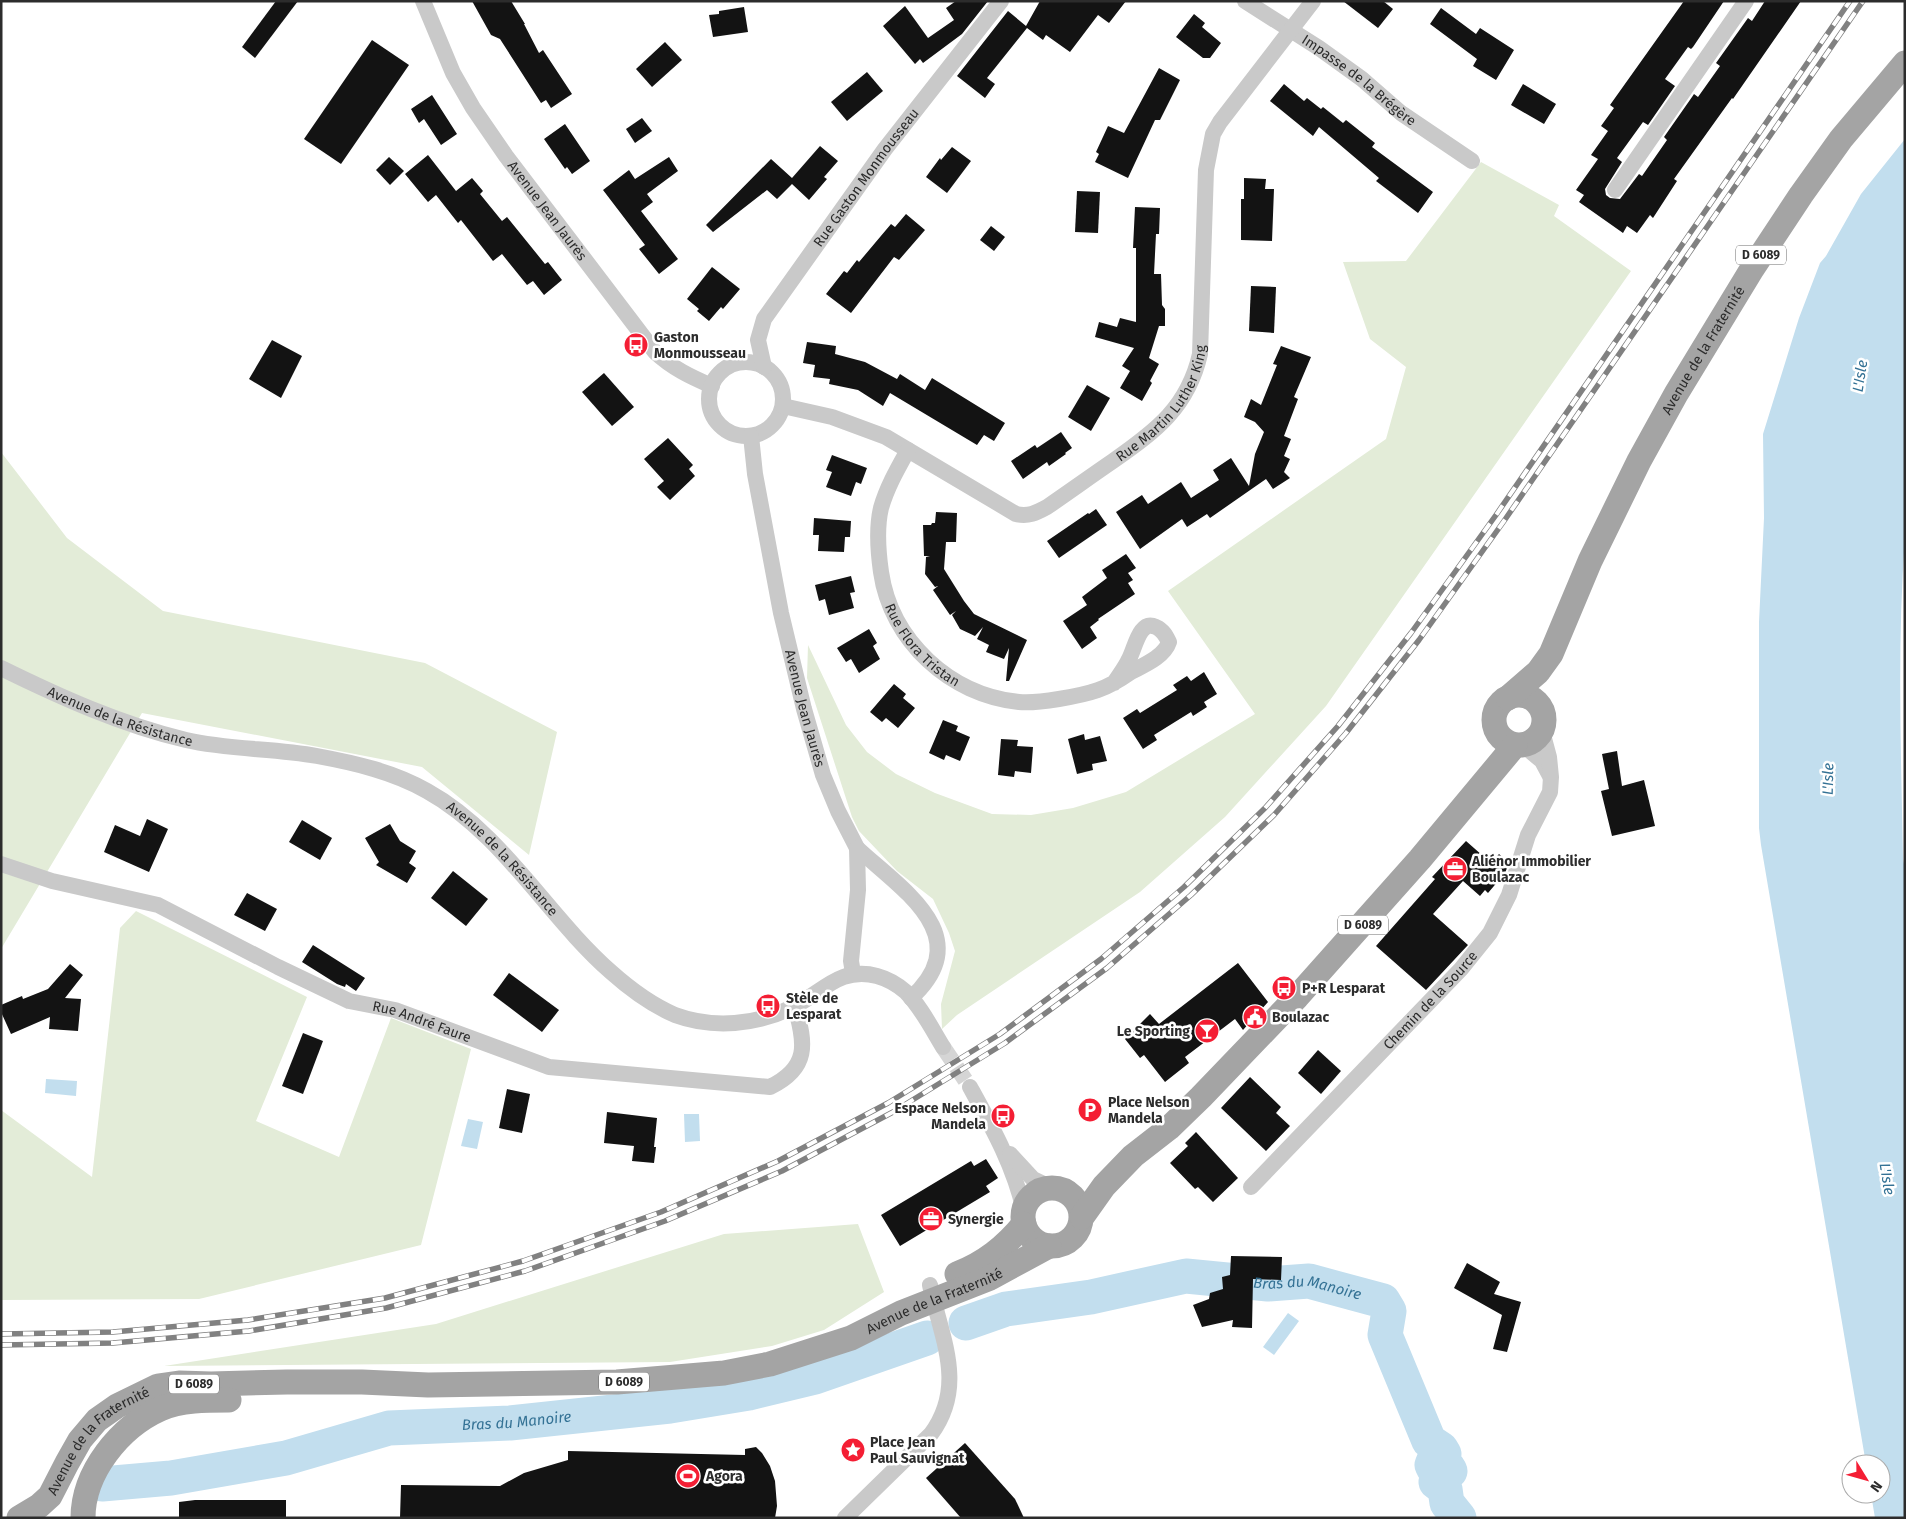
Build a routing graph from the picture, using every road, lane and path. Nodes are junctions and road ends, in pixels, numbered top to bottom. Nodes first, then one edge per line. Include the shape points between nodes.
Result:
1 (423, 1) edge
2 (1002, 1) edge
3 (1245, 1) edge
4 (1313, 1) edge
5 (1746, 1) edge
6 (1291, 29) junction
7 (1905, 63) edge
8 (1472, 161) dead end
9 (1615, 190) dead end
10 (764, 366) junction
11 (712, 386) junction
12 (783, 406) junction
13 (751, 436) junction
14 (908, 450) junction
15 (1551, 654) junction
16 (1, 668) edge
17 (1114, 683) dead end
18 (1508, 698) junction
19 (1523, 732) junction
20 (1551, 778) junction
21 (857, 848) junction
22 (1, 864) edge
23 (853, 973) junction
24 (911, 998) junction
25 (795, 1007) junction
26 (943, 1047) tunnel mouth
27 (970, 1087) tunnel mouth
28 (1001, 1143) junction
29 (1133, 1156) junction
30 (1251, 1187) dead end
31 (1052, 1188) junction
32 (1024, 1217) junction
33 (1082, 1217) junction
34 (1048, 1246) junction
35 (932, 1293) junction
36 (428, 1386) junction
37 (19, 1518) edge
38 (83, 1518) edge
39 (845, 1518) edge

1 - 11 street, Avenue Jean Jaurès via 453,73 506,156 655,352 667,363
2 - 10 street, Rue Gaston Monmousseau via 885,149 764,319 758,340
3 - 6 street, Impasse de la Brégère
4 - 6 street, Rue Martin Luther King
5 - 9 street
6 - 8 street, Impasse de la Brégère via 1362,79 1401,113
6 - 14 street, Rue Martin Luther King via 1213,134 1206,170 1200,354 1189,388 1167,419 1147,437 1047,507 1024,516
7 - 15 main road, Avenue de la Fraternité / D 6089 via 1841,139 1801,194 1676,394 1590,561
10 - 11 street via 739,363 728,367
10 - 12 street via 780,383
11 - 13 street via 710,408 720,426 730,433
12 - 13 street via 772,426
12 - 14 street, Rue Martin Luther King via 832,417 886,436
13 - 21 street, Avenue Jean Jaurès via 781,613 804,709 823,775
14 - 17 street, Rue Flora Tristan via 881,508 878,536 883,588 905,635 922,656 942,672 981,694 1020,702 1074,695
15 - 18 main road, D 6089 via 1538,672
15 - 19 main road, D 6089
16 - 25 street, Avenue de la Résistance via 115,718 187,740 317,756 399,777 453,807 478,828 577,941 629,988 650,1001 672,1013 709,1023 751,1021
18 - 19 main road via 1497,708 1494,716
18 - 19 main road via 1524,696 1537,703
19 - 20 street
19 - 20 street, Chemin de la Source via 1549,757
19 - 29 main road, D 6089 via 1485,768 1470,799 1366,921 1238,1060 1169,1128
20 - 30 street, Chemin de la Source via 1550,792 1528,835 1509,895 1490,933 1461,969
21 - 23 street, Avenue Jean Jaurès
21 - 24 street via 912,897 932,924 937,938 935,965 922,988
22 - 25 street, Rue André Faure via 52,882 158,905 349,1001 395,1010 549,1067 770,1087 790,1075 802,1055 803,1038
23 - 24 street via 880,977
23 - 25 street, Avenue de la Résistance via 819,990
24 - 26 street
27 - 28 street
28 - 31 street via 1033,1179
28 - 32 street via 1018,1189
29 - 31 main road, D 6089 via 1077,1183
29 - 33 main road, D 6089 via 1104,1186
31 - 32 main road via 1034,1194 1028,1201
31 - 33 main road via 1070,1193
32 - 34 main road via 1033,1238
32 - 35 main road, Avenue de la Fraternité / D 6089 via 1013,1237 988,1259
33 - 34 main road via 1075,1236 1068,1242
34 - 35 main road, Avenue de la Fraternité / D 6089 via 990,1278
35 - 36 main road, Avenue de la Fraternité / D 6089 via 909,1292 817,1350 724,1373 617,1382
35 - 39 street via 950,1373 945,1410 931,1434
36 - 37 main road, Avenue de la Fraternité / D 6089 via 362,1382 179,1383 158,1386 97,1420 80,1440 50,1496
36 - 38 main road, Avenue de la Fraternité / D 6089 via 362,1394 184,1402 161,1409 138,1422 101,1460 88,1488

